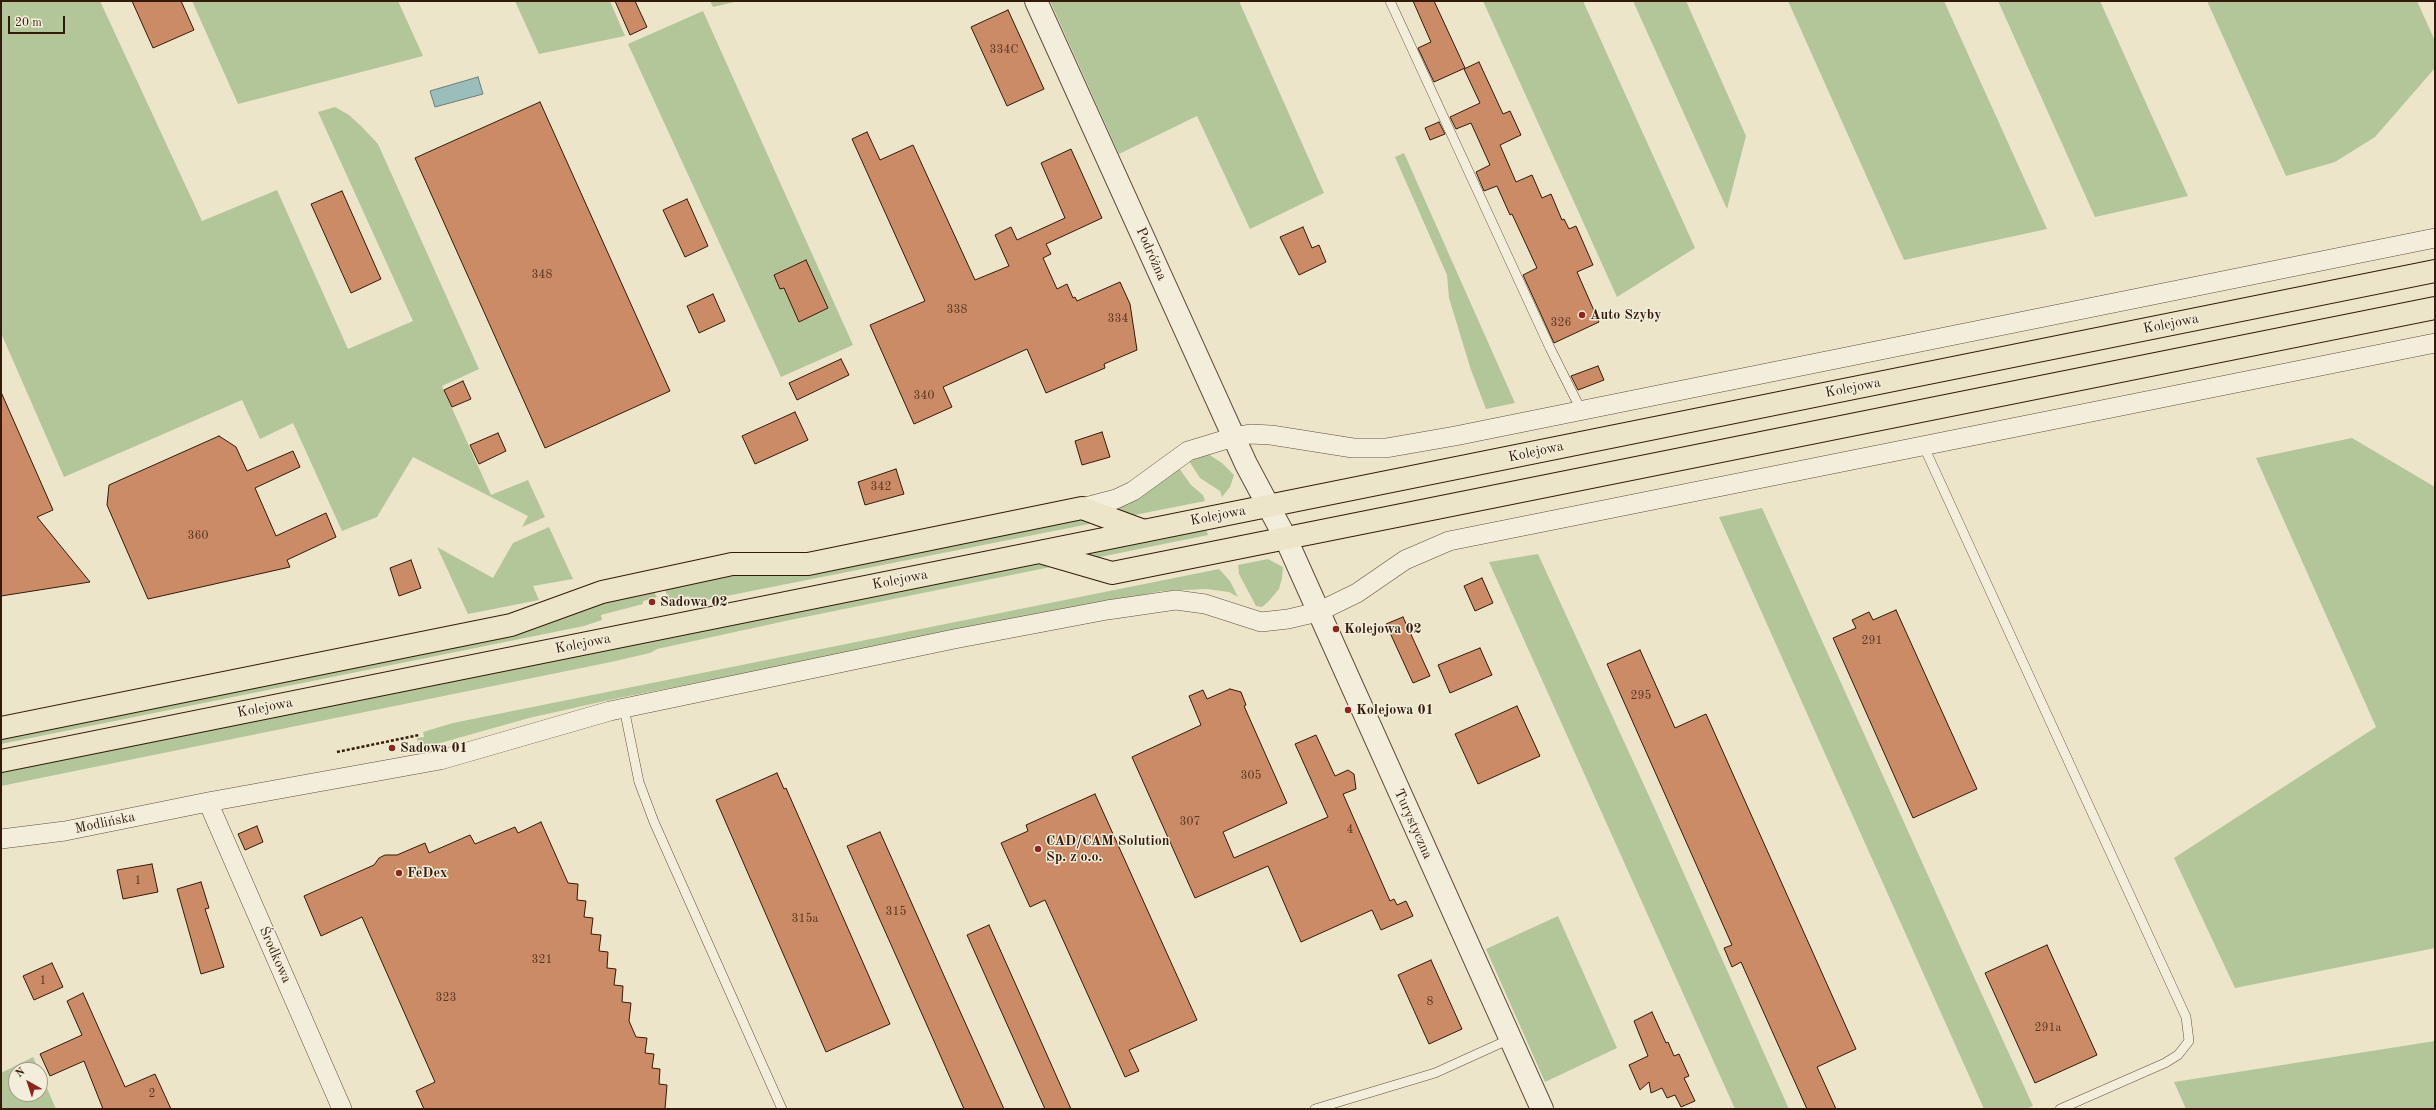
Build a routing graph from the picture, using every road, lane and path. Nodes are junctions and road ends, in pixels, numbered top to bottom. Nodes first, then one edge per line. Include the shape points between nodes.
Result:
1 (1036, 1) edge
2 (1390, 1) edge
3 (2435, 238) edge
4 (2435, 271) edge
5 (2435, 308) edge
6 (2435, 343) edge
7 (1581, 410) junction
8 (1234, 437) junction
9 (1924, 447) junction
10 (1268, 506) junction
11 (1082, 508) junction
12 (1144, 531) junction
13 (1286, 539) junction
14 (1040, 552) junction
15 (1318, 612) junction
16 (624, 708) junction
17 (1, 728) edge
18 (419, 735) dead end
19 (337, 752) dead end
20 (1, 761) edge
21 (208, 802) junction
22 (1, 839) edge
23 (1510, 1039) junction
24 (342, 1109) edge
25 (782, 1109) edge
26 (1315, 1109) edge
27 (1542, 1109) edge
28 (2060, 1109) edge

1 - 8 street, Podróżna
2 - 7 lane
3 - 7 street
4 - 10 highway, Kolejowa
5 - 13 highway
6 - 9 street, Modlińska
7 - 8 street via 1386,448 1353,448 1271,435 1250,434
8 - 10 street, Podróżna
8 - 11 street via 1188,451 1133,491 1116,499
9 - 15 street, Modlińska via 1449,541 1405,560 1357,593
9 - 28 lane via 2186,1017 2189,1041 2178,1055
10 - 12 highway, Kolejowa
10 - 13 street, Podróżna
11 - 12 highway
11 - 17 highway via 808,564 732,564 602,592 511,625
12 - 14 highway, Kolejowa
13 - 14 highway via 1112,573
13 - 15 street, Turystyczna
14 - 20 highway, Kolejowa
15 - 16 street, Modlińska via 1288,620 1261,622 1205,604 1176,600 1155,602 954,639
15 - 23 street, Turystyczna
16 - 21 street, Modlińska via 440,760
16 - 25 lane via 639,782 654,822
18 - 19 path
21 - 22 street, Modlińska via 65,831
21 - 24 street, Środkowa
23 - 26 lane via 1435,1073
23 - 27 street, Turystyczna

